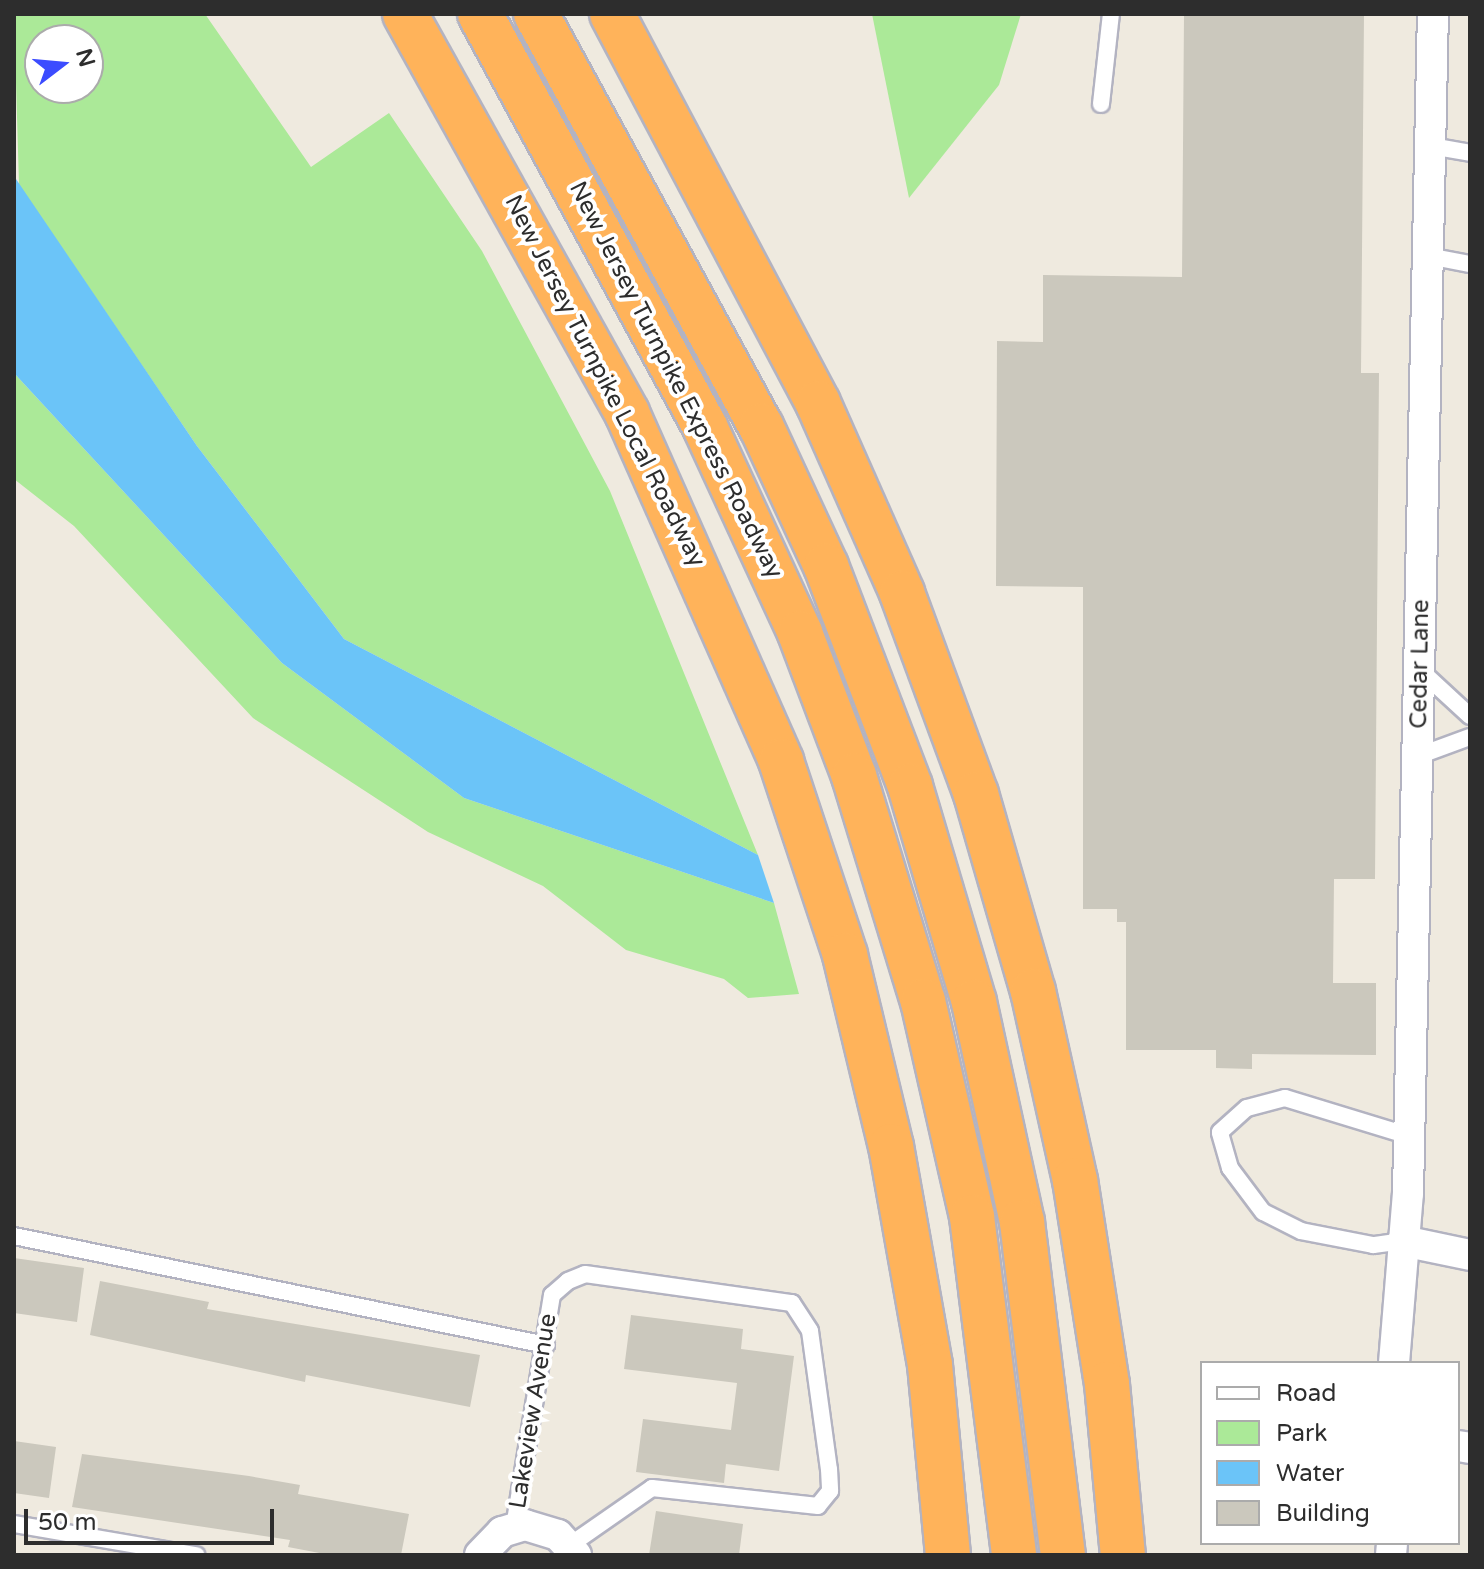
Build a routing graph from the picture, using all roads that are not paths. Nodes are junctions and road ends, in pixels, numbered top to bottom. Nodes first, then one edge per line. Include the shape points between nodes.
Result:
1 (405, 14) edge
2 (480, 14) edge
3 (536, 14) edge
4 (612, 14) edge
5 (1111, 14) edge
6 (1433, 14) edge
7 (1101, 104) dead end
8 (1431, 146) junction
9 (1470, 153) edge
10 (1428, 256) junction
11 (1470, 264) edge
12 (1420, 670) junction
13 (1470, 716) edge
14 (1470, 737) edge
15 (1418, 756) junction
16 (1409, 1136) junction
17 (14, 1236) edge
18 (1403, 1241) junction
19 (1470, 1255) edge
20 (546, 1345) junction
21 (1394, 1361) edge
22 (14, 1524) edge
23 (514, 1527) junction
24 (573, 1550) edge
25 (196, 1555) edge
26 (480, 1555) edge
27 (948, 1555) edge
28 (1014, 1555) edge
29 (1063, 1555) edge
30 (1123, 1555) edge

1 - 27 highway, New Jersey Turnpike Local Roadway via 573,311 746,672 845,955 912,1252
2 - 28 highway, New Jersey Turnpike Express Roadway via 630,281 794,619 902,923 972,1217
3 - 29 highway, New Jersey Turnpike Express Roadway via 674,257 826,566 932,853 1022,1222
4 - 30 highway via 729,228 881,542 996,860 1075,1180 1107,1384
5 - 7 lane
6 - 8 street, Cedar Lane
8 - 9 lane
8 - 10 street, Cedar Lane
10 - 11 lane
10 - 12 street, Cedar Lane
12 - 13 lane
12 - 15 street, Cedar Lane
14 - 15 lane
15 - 16 street, Cedar Lane
16 - 18 street, Cedar Lane
16 - 18 lane via 1285,1098 1247,1108 1220,1132 1230,1168 1263,1212 1301,1231 1373,1245
17 - 20 lane
18 - 19 street
18 - 21 street, Cedar Lane
20 - 23 lane, Lakeview Avenue
20 - 24 lane, Lakeview Avenue via 552,1295 585,1274 792,1303 810,1331 829,1469 830,1491 818,1506 652,1488
22 - 25 lane
23 - 24 street, Lakeview Avenue via 543,1528
23 - 26 street, Lakeview Avenue

